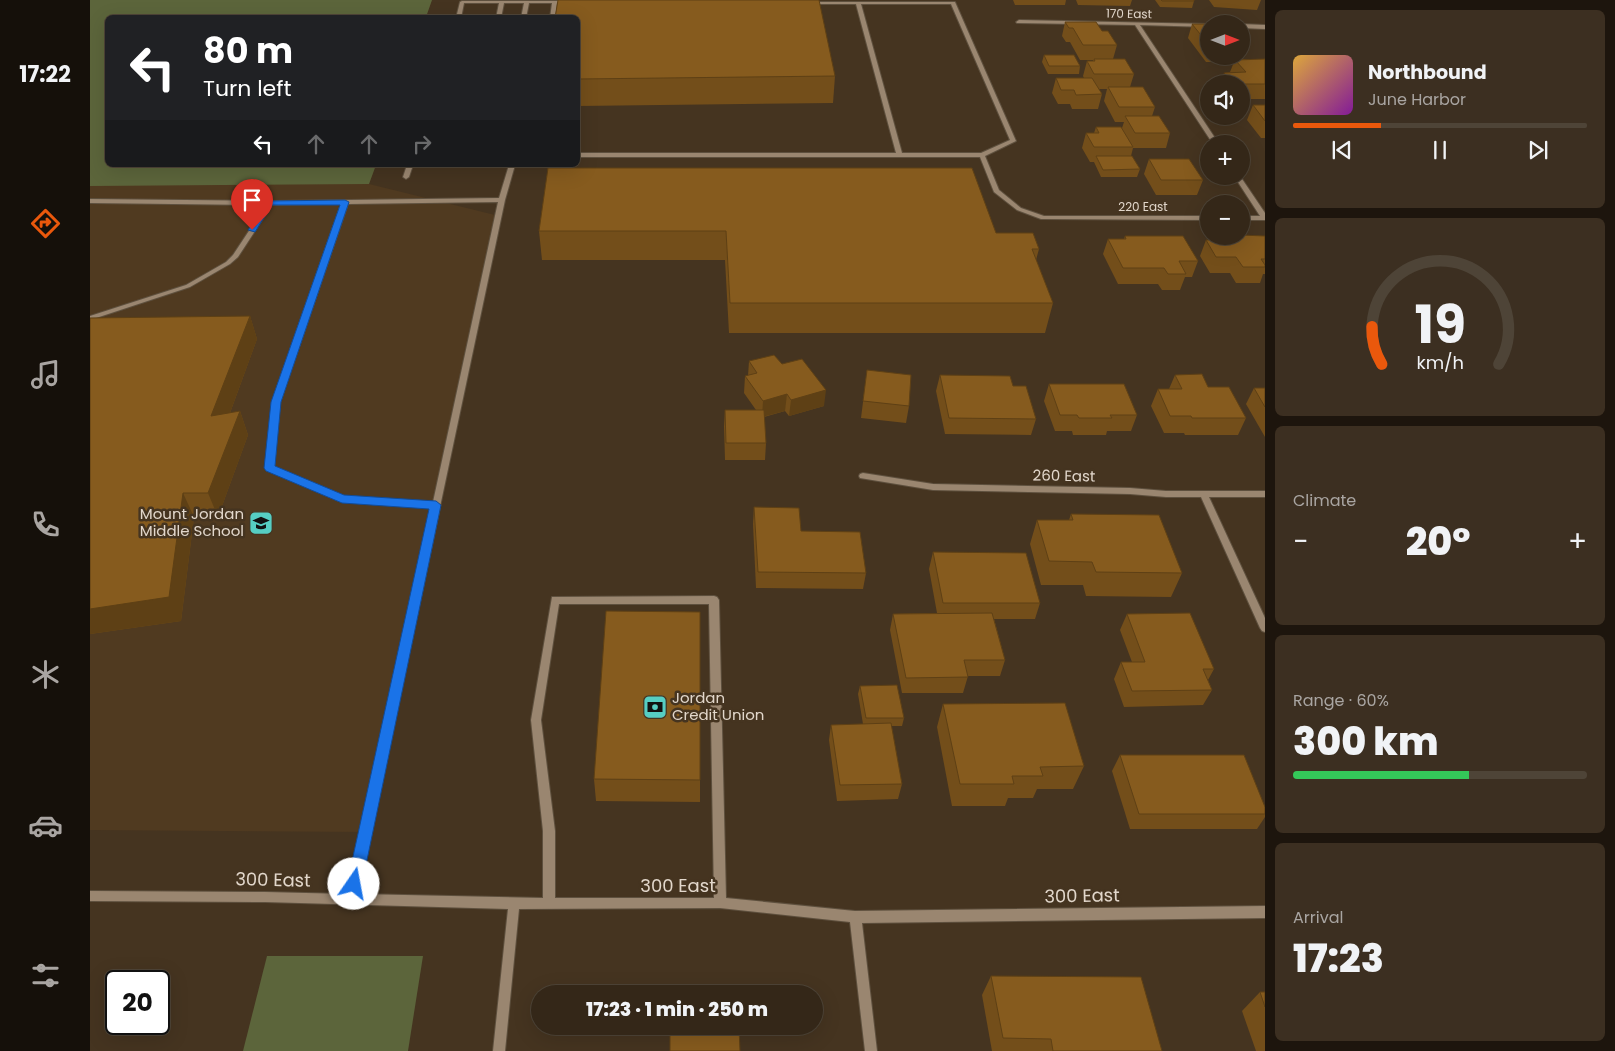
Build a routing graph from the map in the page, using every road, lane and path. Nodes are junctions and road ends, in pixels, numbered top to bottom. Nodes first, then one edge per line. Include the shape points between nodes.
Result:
1 (502, 2) junction
2 (527, 2) junction
3 (555, 2) junction
4 (574, 2) edge
5 (799, 3) edge
6 (858, 3) junction
7 (459, 15) edge
8 (499, 15) edge
9 (524, 15) edge
10 (553, 15) edge
11 (1019, 22) dead end
12 (1137, 24) junction
13 (1200, 25) edge
14 (1250, 26) edge
15 (1265, 27) edge
16 (1210, 135) edge
17 (580, 155) edge
18 (899, 155) junction
19 (982, 155) junction
20 (409, 167) edge
21 (511, 167) edge
22 (406, 177) dead end
23 (1243, 185) edge
24 (502, 200) junction
25 (90, 201) edge
26 (345, 202) junction
27 (270, 203) junction
28 (1200, 218) edge
29 (1250, 218) edge
30 (1265, 218) edge
31 (90, 318) edge
32 (863, 476) dead end
33 (1265, 494) edge
34 (1204, 495) junction
35 (436, 505) junction
36 (1265, 628) edge
37 (90, 896) edge
38 (351, 899) junction
39 (720, 903) junction
40 (514, 904) junction
41 (549, 904) junction
42 (1265, 912) edge
43 (856, 917) junction
44 (500, 1051) edge
45 (871, 1051) edge

1 - 2 street
1 - 7 street via 462,2
1 - 8 street
2 - 3 street
2 - 9 street
3 - 4 street
3 - 10 street
5 - 6 street
6 - 18 street
6 - 19 street via 953,3 1013,141
11 - 12 street, 170 East
12 - 13 street, 170 East
12 - 16 street
14 - 15 street
17 - 18 street
18 - 19 street
19 - 28 street, 220 East via 996,191 1019,209 1043,218
20 - 22 street
21 - 24 street
23 - 30 street
24 - 26 street
24 - 35 street
25 - 27 street
26 - 27 street
26 - 35 street via 276,402 270,468 342,499
27 - 31 street via 236,256 228,263 188,286
29 - 30 street
32 - 34 street, 260 East via 934,487
33 - 34 street, 260 East
34 - 36 street
35 - 38 street
37 - 38 street, 300 East
38 - 40 street, 300 East
39 - 41 street, 300 East
39 - 41 street via 714,600 555,600 536,720 549,831
39 - 43 street, 300 East
40 - 41 street, 300 East
40 - 44 street
42 - 43 street, 300 East
43 - 45 street

